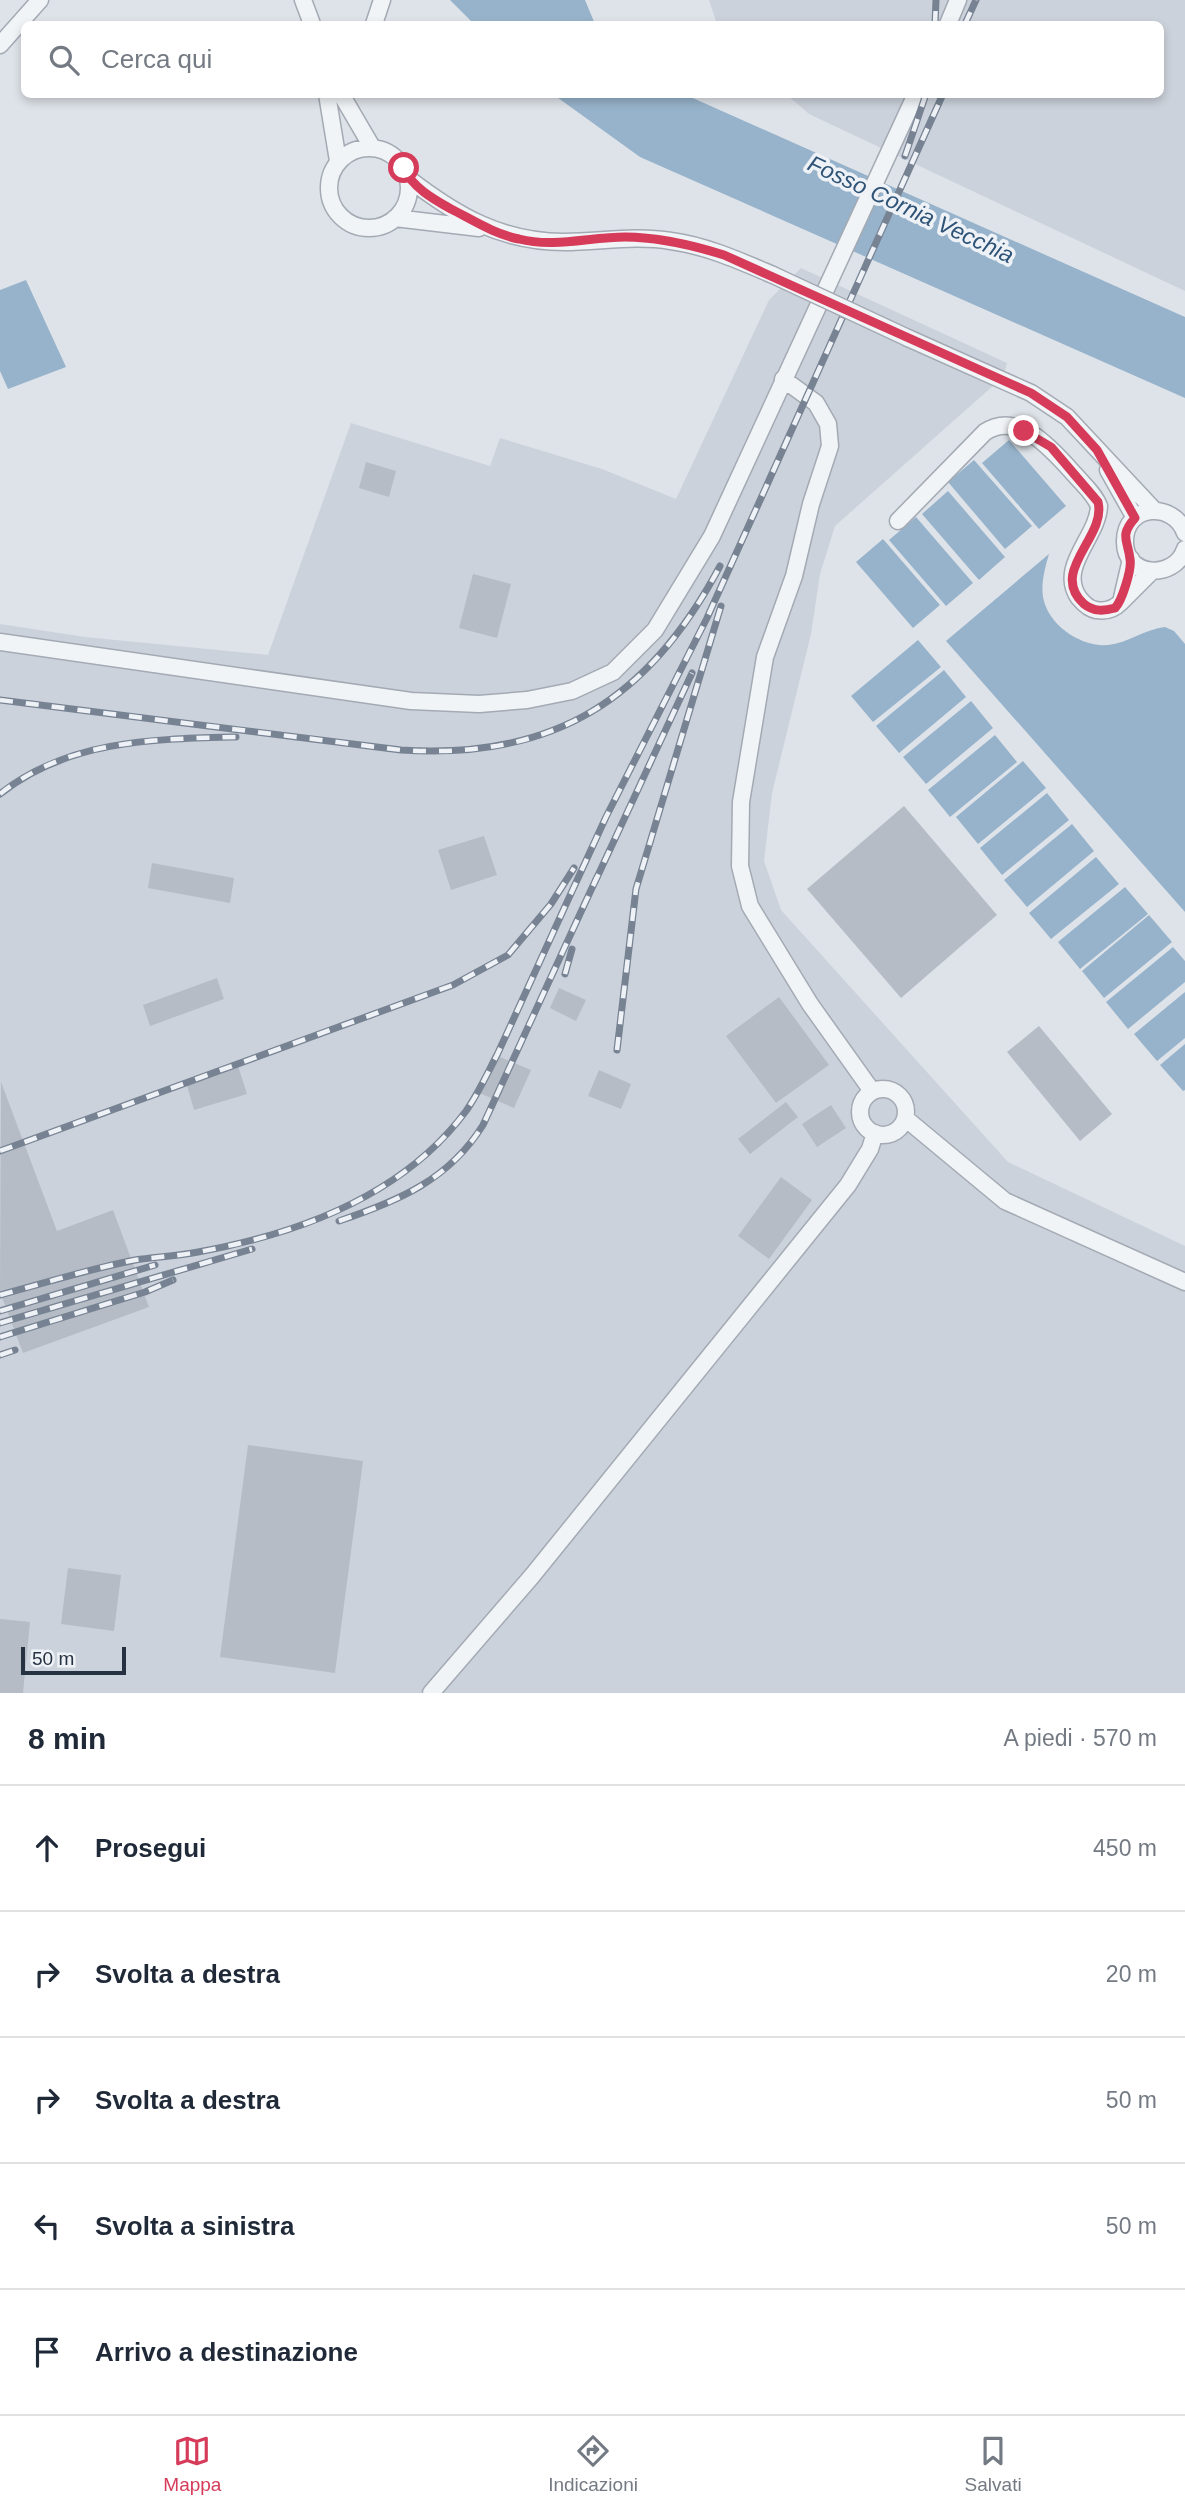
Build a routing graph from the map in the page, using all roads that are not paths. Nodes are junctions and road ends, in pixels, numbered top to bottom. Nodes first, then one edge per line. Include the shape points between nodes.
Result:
1 (40, 0) edge
2 (303, 0) edge
3 (382, 0) edge
4 (958, 0) edge
5 (21, 21) edge
6 (21, 21) edge
7 (311, 21) edge
8 (375, 21) edge
9 (949, 21) edge
10 (0, 45) edge
11 (328, 98) edge
12 (343, 98) edge
13 (914, 98) edge
14 (372, 147) junction
15 (338, 161) junction
16 (409, 179) junction
17 (395, 218) junction
18 (489, 229) junction
19 (783, 379) junction
20 (1097, 450) junction
21 (1154, 510) junction
22 (1135, 518) junction
23 (898, 521) dead end
24 (1185, 533) edge
25 (1185, 553) edge
26 (1130, 559) junction
27 (1152, 571) junction
28 (1178, 572) edge
29 (1121, 602) junction
30 (0, 642) edge
31 (872, 1091) junction
32 (905, 1118) junction
33 (875, 1133) junction
34 (1185, 1282) edge
35 (431, 1693) edge

1 - 6 street
2 - 7 street
3 - 8 street
4 - 9 street
5 - 10 street
11 - 15 street
12 - 14 street
13 - 19 street
14 - 15 street via 352,150
14 - 16 street via 397,158
15 - 17 street via 328,190 336,212 345,221 368,228
16 - 17 street via 406,203
16 - 18 street via 437,201
17 - 18 street
18 - 20 street, bridge via 520,240 626,237 671,241 724,255 1031,393 1067,417
19 - 30 street via 712,536 656,630 613,672 572,691 479,704 411,701
19 - 31 street via 816,403 828,424 830,446 794,576 765,657 746,765 740,866 755,916
20 - 21 street
20 - 22 street
21 - 22 street
21 - 24 street via 1171,514
22 - 26 street via 1124,542
23 - 29 street via 985,432 1000,425 1024,431 1051,447 1099,506 1096,524 1074,565 1074,591 1094,610 1115,608
25 - 28 street
26 - 27 street
26 - 29 street
27 - 28 street
27 - 29 street
31 - 32 street via 894,1091 904,1103
31 - 33 street via 860,1109 863,1124
32 - 33 street via 890,1133
32 - 34 street via 1004,1201
33 - 35 street via 848,1185 532,1576

